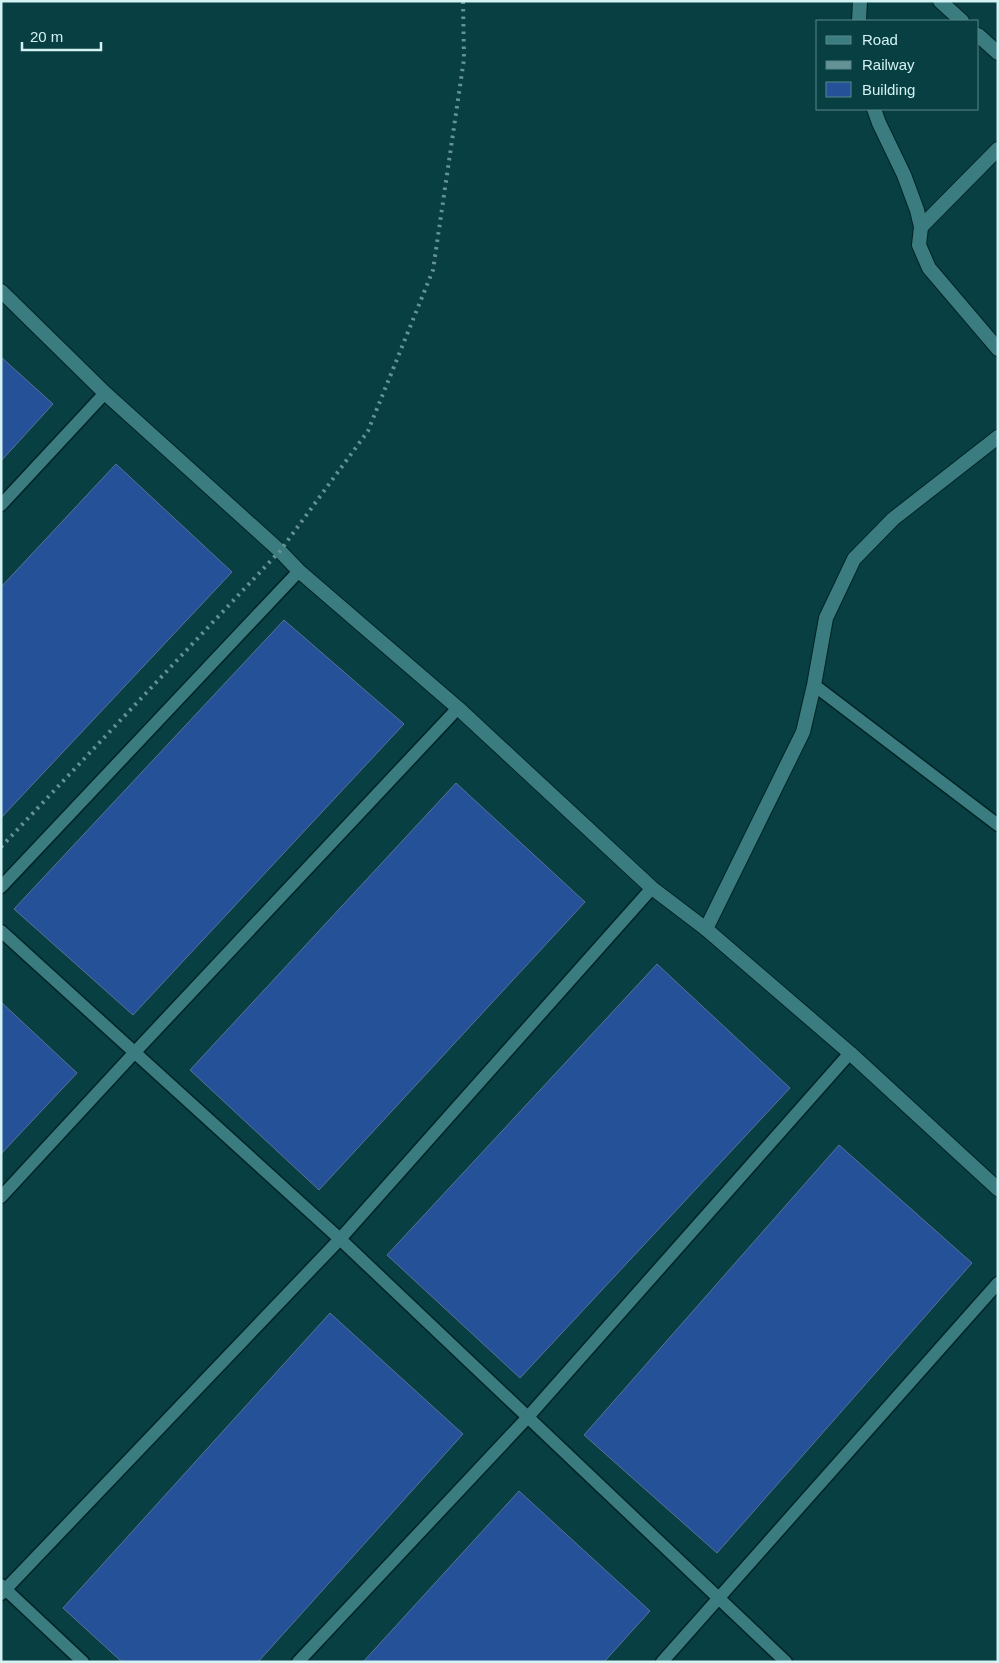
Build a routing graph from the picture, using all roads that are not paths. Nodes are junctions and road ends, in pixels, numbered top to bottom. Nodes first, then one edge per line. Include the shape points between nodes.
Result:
1 (860, 1) edge
2 (940, 1) edge
3 (859, 20) edge
4 (961, 20) edge
5 (979, 36) edge
6 (998, 53) edge
7 (874, 110) edge
8 (998, 149) edge
9 (921, 227) junction
10 (1, 291) edge
11 (998, 349) edge
12 (105, 393) junction
13 (998, 437) edge
14 (1, 505) edge
15 (299, 571) junction
16 (814, 685) junction
17 (458, 708) junction
18 (998, 825) edge
19 (1, 887) edge
20 (652, 888) junction
21 (706, 928) junction
22 (1, 931) edge
23 (135, 1052) junction
24 (850, 1053) junction
25 (998, 1189) edge
26 (1, 1196) edge
27 (340, 1239) junction
28 (998, 1282) edge
29 (527, 1418) junction
30 (3, 1589) edge
31 (718, 1599) junction
32 (83, 1662) edge
33 (298, 1662) edge
34 (662, 1662) edge
35 (786, 1662) edge

1 - 3 street
2 - 4 street
5 - 6 street
7 - 9 street via 904,175
8 - 9 street
9 - 11 street via 919,246 929,268
10 - 12 street
12 - 14 lane
12 - 15 street
13 - 16 street via 893,519 854,559 826,618
15 - 17 street
15 - 19 lane
16 - 18 lane
16 - 21 street via 803,732
17 - 20 street
17 - 23 lane
20 - 21 street
20 - 27 lane
21 - 24 street
22 - 23 lane
23 - 26 lane
23 - 27 lane
24 - 25 street
24 - 29 lane
27 - 29 lane
27 - 30 lane
28 - 31 lane
29 - 31 lane
29 - 33 lane
30 - 32 lane
31 - 34 lane
31 - 35 lane

